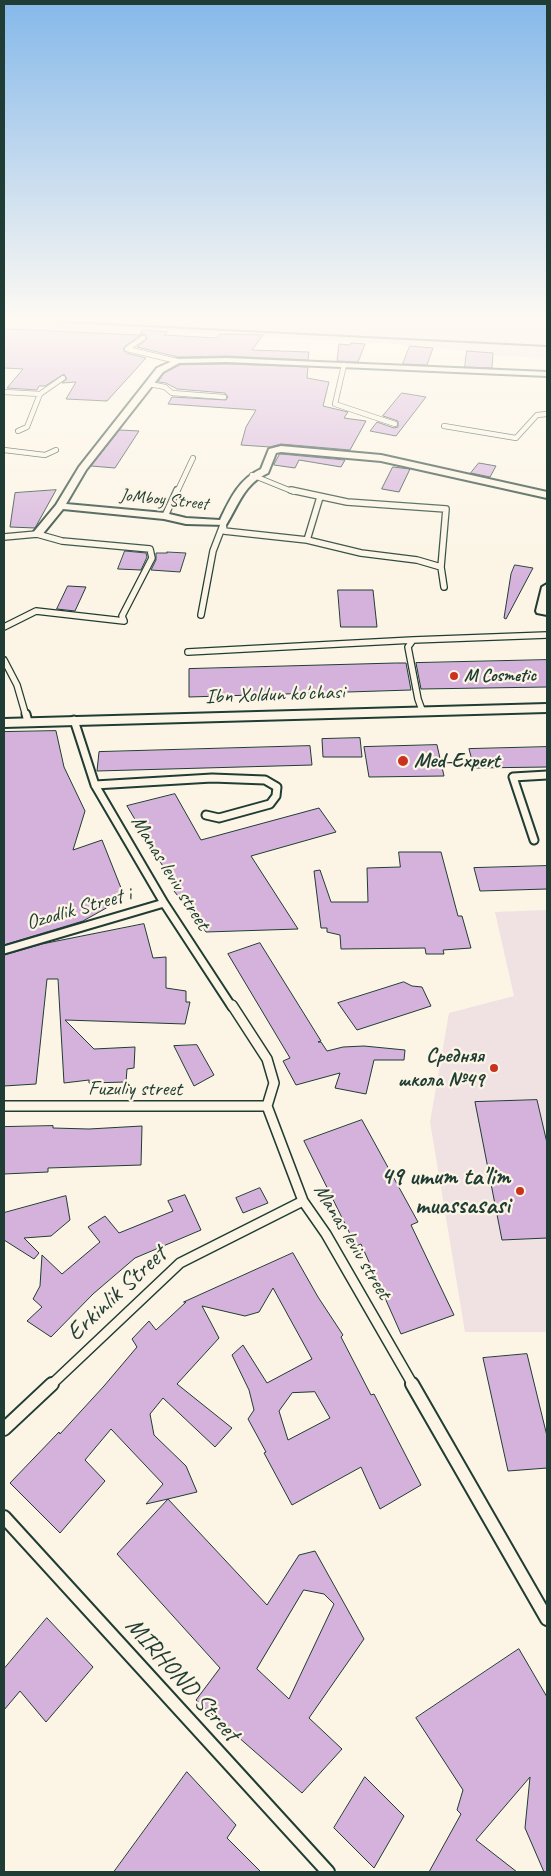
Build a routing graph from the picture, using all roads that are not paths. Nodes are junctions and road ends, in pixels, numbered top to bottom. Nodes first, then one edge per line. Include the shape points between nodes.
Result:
1 (35, 407) edge
2 (131, 407) edge
3 (343, 407) edge
4 (547, 414) edge
5 (394, 424) dead end
6 (444, 426) dead end
7 (18, 431) dead end
8 (4, 450) edge
9 (56, 450) dead end
10 (193, 458) dead end
11 (252, 476) junction
12 (547, 495) edge
13 (320, 497) junction
14 (60, 506) junction
15 (165, 516) junction
16 (223, 522) junction
17 (37, 534) junction
18 (4, 537) edge
19 (307, 540) junction
20 (441, 567) junction
21 (547, 586) edge
22 (444, 587) dead end
23 (544, 612) edge
24 (201, 615) dead end
25 (4, 627) edge
26 (547, 635) edge
27 (413, 640) junction
28 (188, 652) dead end
29 (4, 660) edge
30 (547, 708) edge
31 (422, 710) junction
32 (74, 720) junction
33 (28, 722) junction
34 (4, 723) edge
35 (547, 776) edge
36 (95, 784) junction
37 (206, 815) dead end
38 (534, 840) dead end
39 (164, 903) junction
40 (4, 950) edge
41 (4, 1106) edge
42 (267, 1106) junction
43 (303, 1201) junction
44 (4, 1429) edge
45 (4, 1517) edge
46 (547, 1619) edge
47 (328, 1872) edge

1 - 7 lane via 27,427
2 - 14 street via 82,469
3 - 5 lane
4 - 6 lane via 537,415 516,438
8 - 9 lane via 46,455
10 - 15 lane
11 - 12 street, JoMboy Street via 265,471 272,451 292,450 381,458
11 - 13 lane via 273,486
11 - 16 street, JoMboy Street via 242,486
13 - 19 lane
13 - 20 lane via 390,507 446,509
14 - 15 street, JoMboy Street
14 - 17 street
15 - 16 street, JoMboy Street
16 - 19 lane via 224,531
16 - 24 lane via 213,551
17 - 18 lane
17 - 25 lane via 62,541 150,549 152,558 122,616 124,621 36,611
19 - 20 lane
20 - 22 lane
21 - 23 street
26 - 27 lane
27 - 28 lane
27 - 31 lane via 408,647
29 - 33 lane via 17,685
30 - 31 street, Ibn Xoldun ko'chasi
31 - 32 street, Ibn Xoldun ko'chasi
32 - 33 street, Ibn Xoldun ko'chasi
32 - 36 lane, Manas leviv street
33 - 34 street, Ibn Xoldun ko'chasi
35 - 38 lane via 514,778
36 - 37 lane via 212,778 265,780 277,787 276,796 270,804 219,818
36 - 39 lane, Manas leviv street
39 - 40 lane, Ozodlik Street i
39 - 42 lane, Manas leviv street via 267,1059 274,1083
41 - 42 lane, Fuzuliy street
42 - 43 lane, Manas leviv street
43 - 44 lane, Erkinlik Street via 180,1263
43 - 46 lane, Manas leviv street via 326,1234
45 - 47 lane, MIRHOND Street

